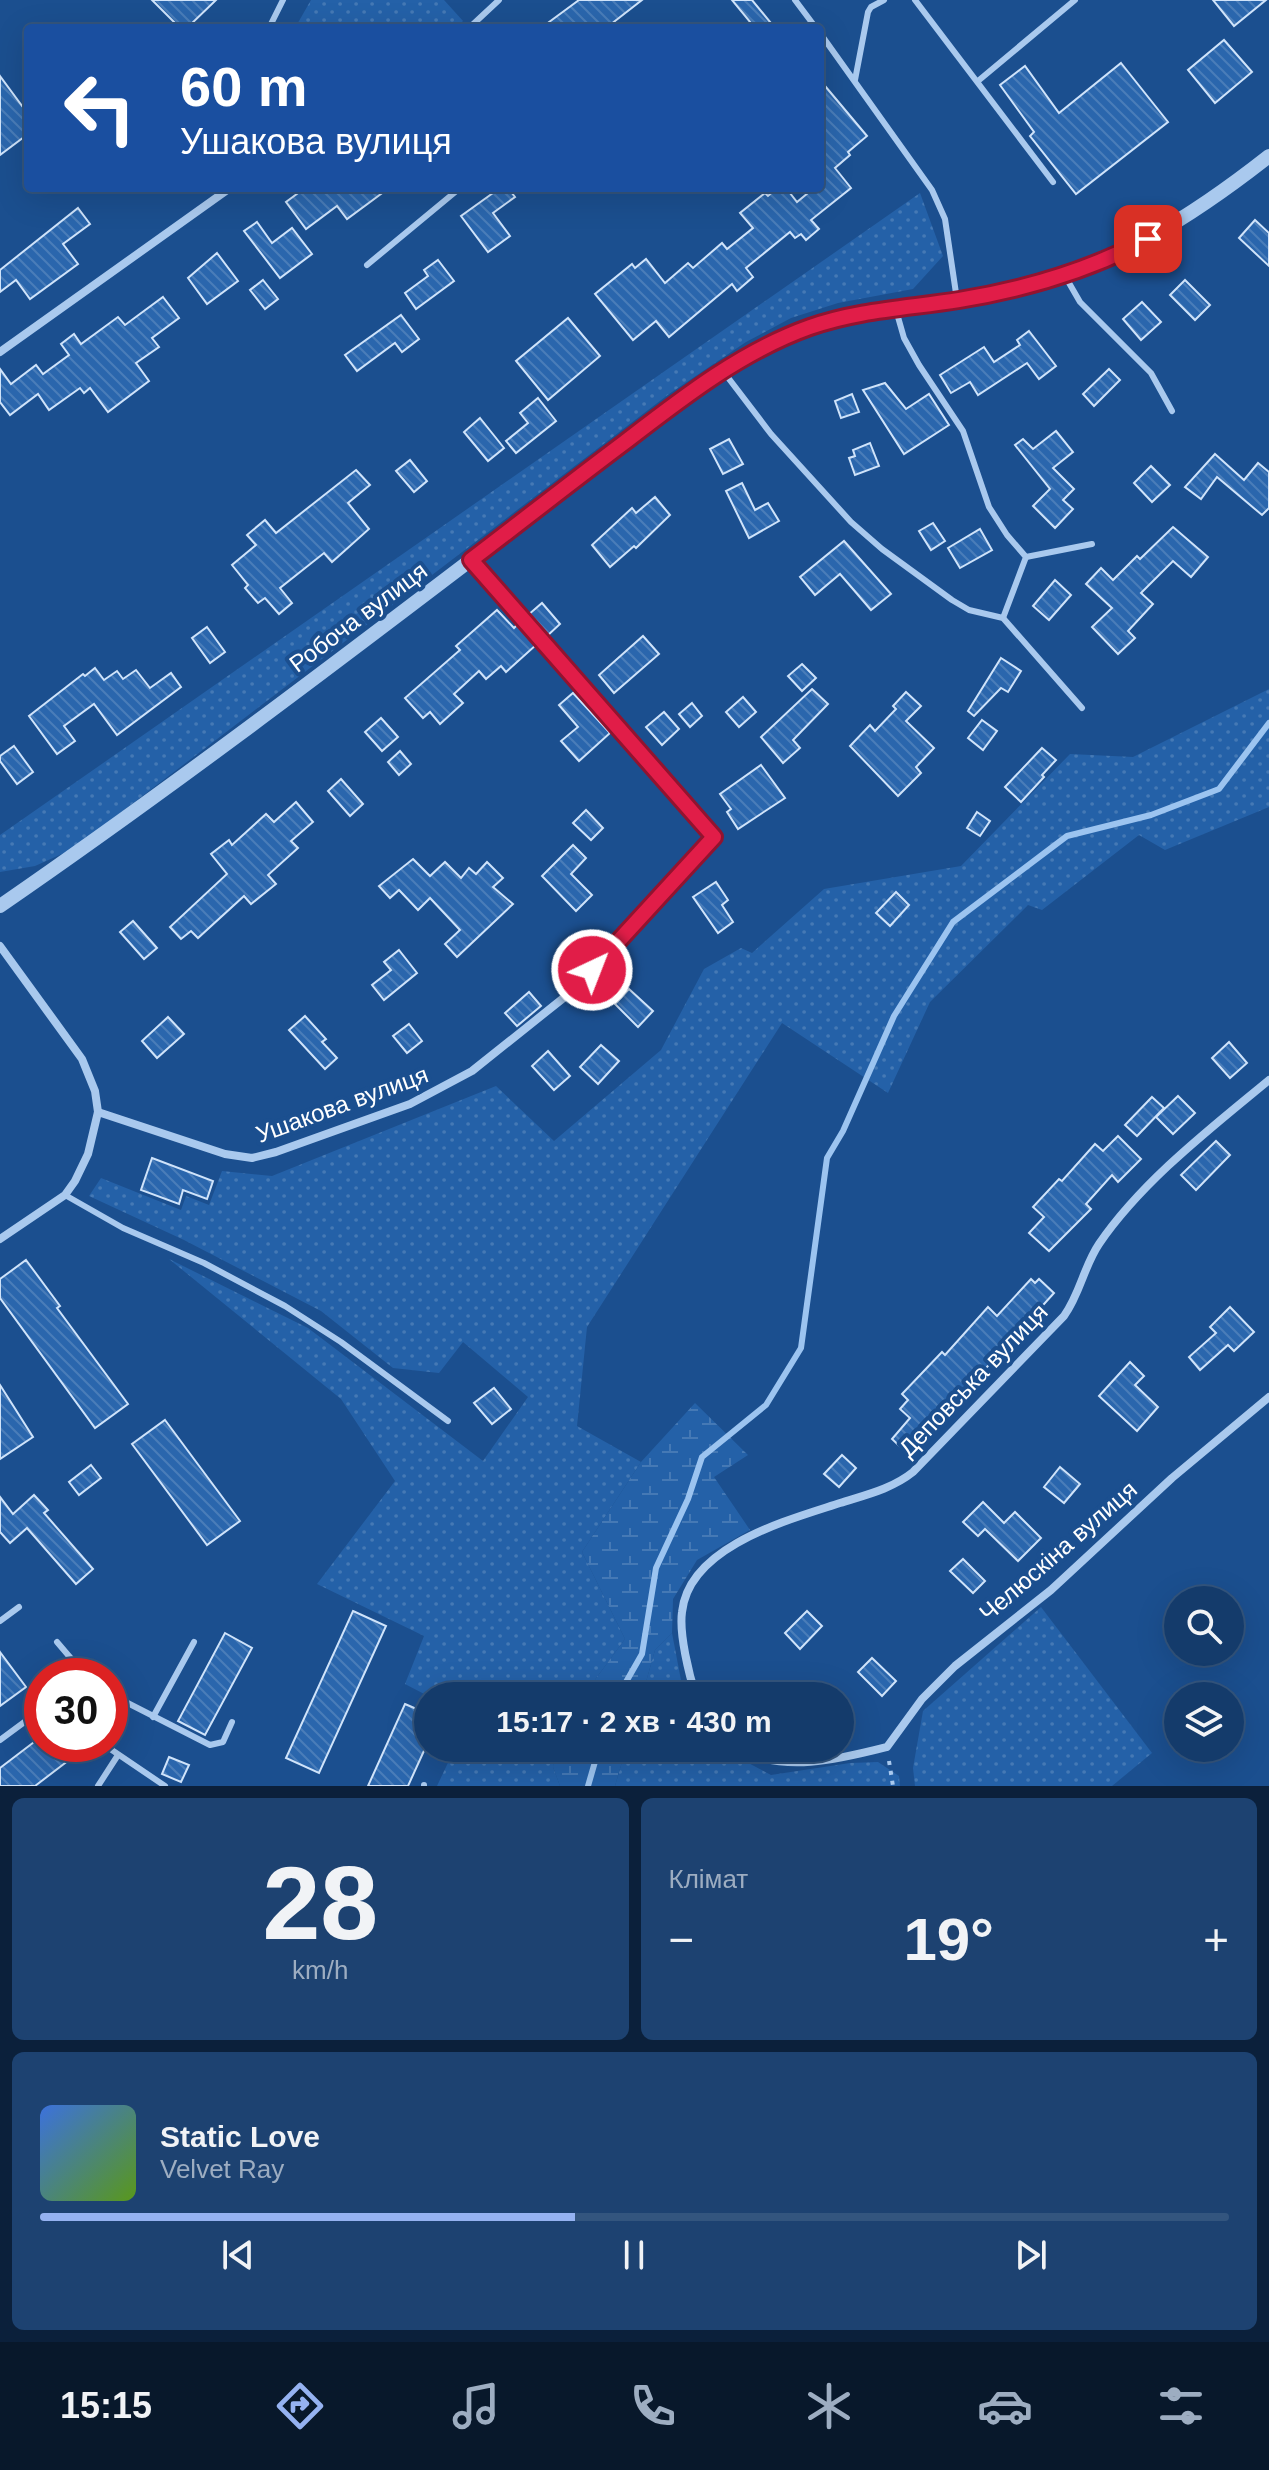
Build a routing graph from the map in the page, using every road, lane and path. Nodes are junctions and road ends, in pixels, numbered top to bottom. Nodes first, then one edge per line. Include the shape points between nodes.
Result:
1 (283, 0) edge
2 (499, 0) edge
3 (795, 0) edge
4 (884, 0) edge
5 (1075, 0) edge
6 (918, 1) edge
7 (271, 24) edge
8 (473, 24) edge
9 (813, 24) edge
10 (824, 38) edge
11 (855, 80) junction
12 (978, 81) junction
13 (1269, 156) edge
14 (1053, 182) dead end
15 (224, 192) edge
16 (455, 192) edge
17 (367, 265) dead end
18 (1065, 276) junction
19 (957, 300) junction
20 (895, 309) junction
21 (0, 352) edge
22 (723, 371) junction
23 (1172, 411) dead end
24 (1092, 544) dead end
25 (1026, 557) junction
26 (471, 560) junction
27 (1003, 618) junction
28 (1082, 708) dead end
29 (0, 906) edge
30 (0, 946) edge
31 (1269, 1080) edge
32 (98, 1112) junction
33 (65, 1195) junction
34 (0, 1239) edge
35 (1269, 1397) edge
36 (448, 1421) dead end
37 (19, 1607) dead end
38 (0, 1621) edge
39 (57, 1642) dead end
40 (194, 1642) dead end
41 (71, 1658) edge
42 (693, 1682) edge
43 (128, 1704) edge
44 (153, 1717) junction
45 (24, 1722) edge
46 (232, 1722) dead end
47 (0, 1740) edge
48 (887, 1747) junction
49 (854, 1754) edge
50 (113, 1762) edge
51 (128, 1762) edge
52 (98, 1786) edge
53 (165, 1786) edge
54 (893, 1786) edge

1 - 7 lane
2 - 8 lane
3 - 9 lane
4 - 11 lane via 868,12
5 - 12 lane
6 - 12 lane
10 - 11 lane
11 - 19 lane via 941,209
12 - 14 lane
13 - 18 street, Робоча вулиця via 1148,239
15 - 21 street
16 - 17 lane
18 - 19 street, Робоча вулиця
18 - 23 lane via 1080,302 1151,373
19 - 20 street, Робоча вулиця
20 - 22 street, Робоча вулиця via 811,327
20 - 25 lane via 919,365 963,431 989,507
22 - 26 street, Робоча вулиця
22 - 27 lane via 794,461 851,522 969,610
24 - 25 lane
25 - 27 lane
26 - 29 street, Робоча вулиця
26 - 32 street, Ушакова вулиця via 714,837 566,996 472,1071 410,1104 252,1158
27 - 28 lane
30 - 32 street via 82,1059
31 - 42 street, Деповська вулиця via 1187,1148 1134,1203 1097,1247 1064,1316 913,1472 889,1487 767,1529 702,1569 682,1610
32 - 33 street via 82,1167
33 - 34 street
33 - 36 lane via 285,1306
35 - 48 street, Челюскіна вулиця via 1051,1590 955,1666 922,1699
37 - 38 lane
39 - 41 lane
40 - 44 lane
43 - 44 lane
44 - 46 lane via 210,1745 223,1742
45 - 47 lane
48 - 49 street
48 - 54 path
50 - 52 lane
51 - 53 lane

